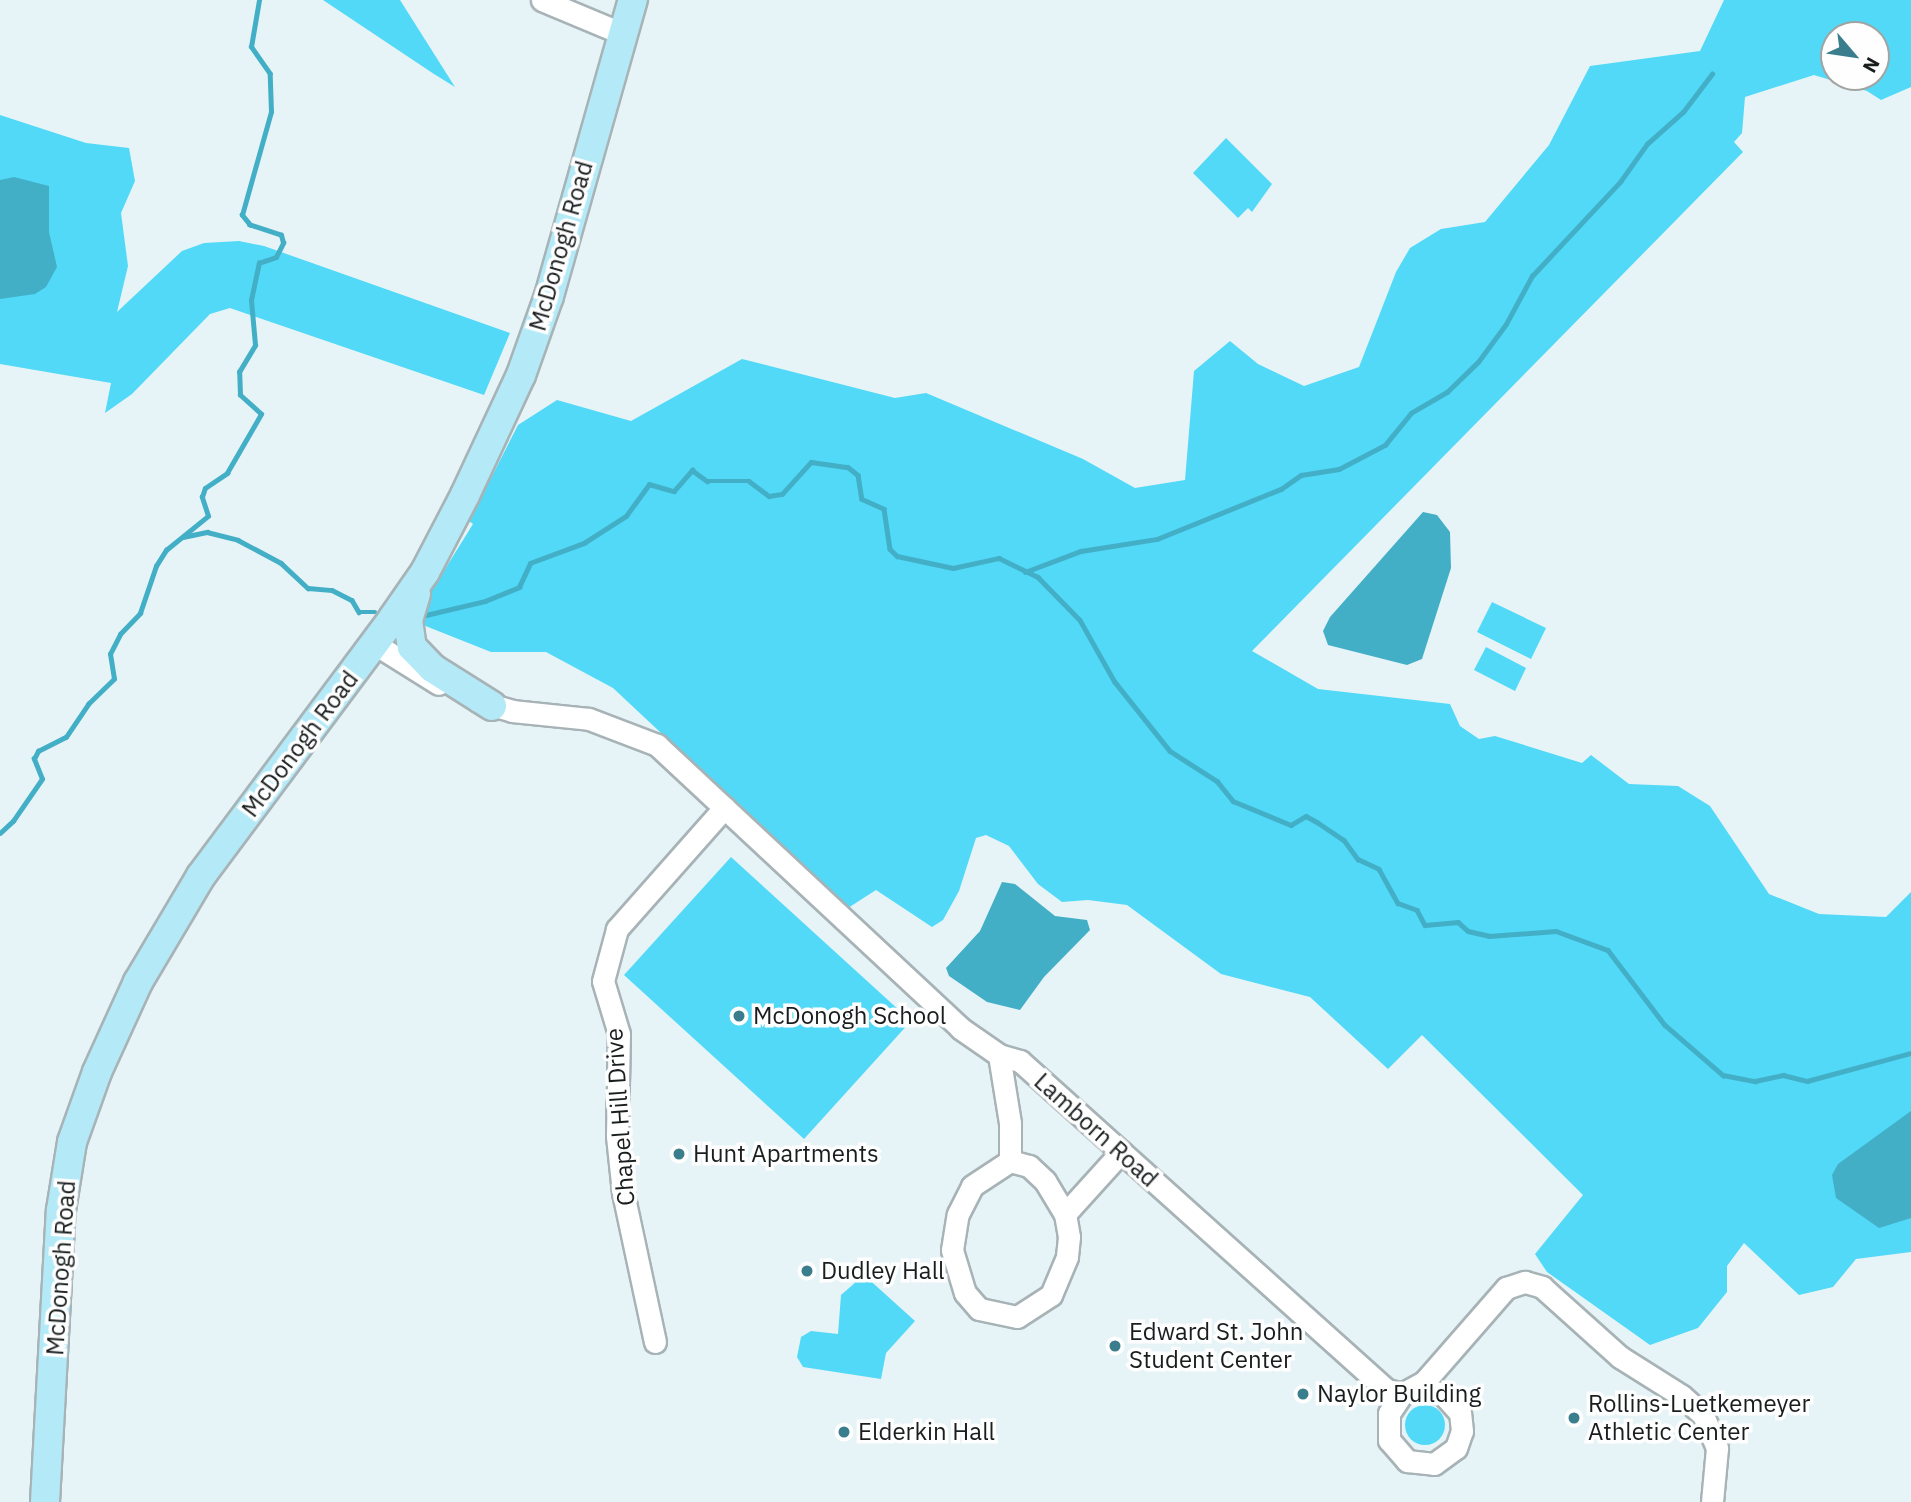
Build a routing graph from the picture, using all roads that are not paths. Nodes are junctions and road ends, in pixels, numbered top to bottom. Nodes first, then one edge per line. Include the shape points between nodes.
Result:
1 (633, 0) edge
2 (552, 2) edge
3 (621, 33) junction
4 (425, 572) junction
5 (375, 644) junction
6 (492, 706) junction
7 (724, 808) junction
8 (999, 1055) junction
9 (1121, 1152) junction
10 (1010, 1161) junction
11 (1065, 1214) junction
12 (655, 1342) dead end
13 (45, 1502) edge
14 (1712, 1502) edge

1 - 3 main road, McDonogh Road
2 - 3 street
3 - 4 main road, McDonogh Road via 536,335 489,446
4 - 5 main road, McDonogh Road
4 - 6 main road via 408,620 412,647 432,668
5 - 6 street, Lamborn Road via 445,688
5 - 13 main road, McDonogh Road via 201,876 138,982 97,1072 72,1142 61,1210
6 - 7 street, Lamborn Road via 589,719 627,730 657,745
7 - 8 street, Lamborn Road via 960,1028
7 - 12 street, Chapel Hill Drive via 617,929 603,981 620,1043 617,1136 623,1193
8 - 9 street, Lamborn Road via 1020,1061
8 - 10 street via 1010,1123
9 - 11 street
9 - 14 street, Lamborn Road via 1381,1385 1407,1392 1506,1288 1536,1284 1620,1357 1695,1405 1711,1428 1717,1448
10 - 11 street via 1022,1162 1039,1174
10 - 11 street via 972,1186 951,1239 955,1271 965,1293 979,1308 1017,1317 1051,1294 1067,1257

